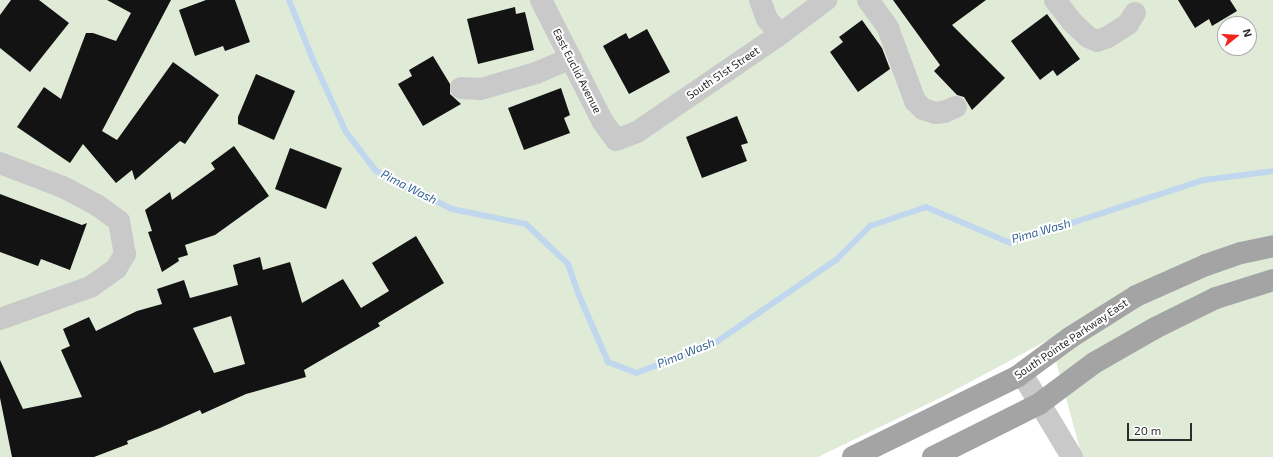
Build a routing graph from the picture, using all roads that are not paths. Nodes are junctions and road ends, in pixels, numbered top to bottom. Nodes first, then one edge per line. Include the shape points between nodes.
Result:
1 (542, 0) edge
2 (760, 0) edge
3 (826, 0) edge
4 (868, 0) edge
5 (1055, 0) edge
6 (1135, 13) dead end
7 (780, 34) junction
8 (571, 58) junction
9 (461, 88) dead end
10 (956, 107) dead end
11 (616, 140) joint
12 (0, 163) edge
13 (1273, 246) edge
14 (1273, 280) edge
15 (0, 319) edge
16 (1022, 374) junction
17 (1040, 402) junction
18 (884, 451) edge
19 (853, 457) edge
20 (933, 457) edge
21 (1072, 457) edge

1 - 8 street, East Euclid Avenue
2 - 7 street via 767,19
3 - 7 street, South 51st Street
4 - 10 street via 888,28 915,101 928,112 944,112
5 - 6 street via 1072,22 1096,41 1108,37 1128,24
7 - 11 street, South 51st Street via 637,132
8 - 9 street via 536,73 481,89
8 - 11 street, East Euclid Avenue via 603,122
12 - 15 street via 63,187 98,205 119,221 125,254 116,269 90,287
13 - 16 main road, South Pointe Parkway East via 1206,265 1136,296 1071,337
14 - 17 main road via 1216,298 1155,328 1094,363
16 - 17 street
16 - 18 main road, South Pointe Parkway East
17 - 20 main road
17 - 21 street
18 - 19 main road, South Pointe Parkway East

